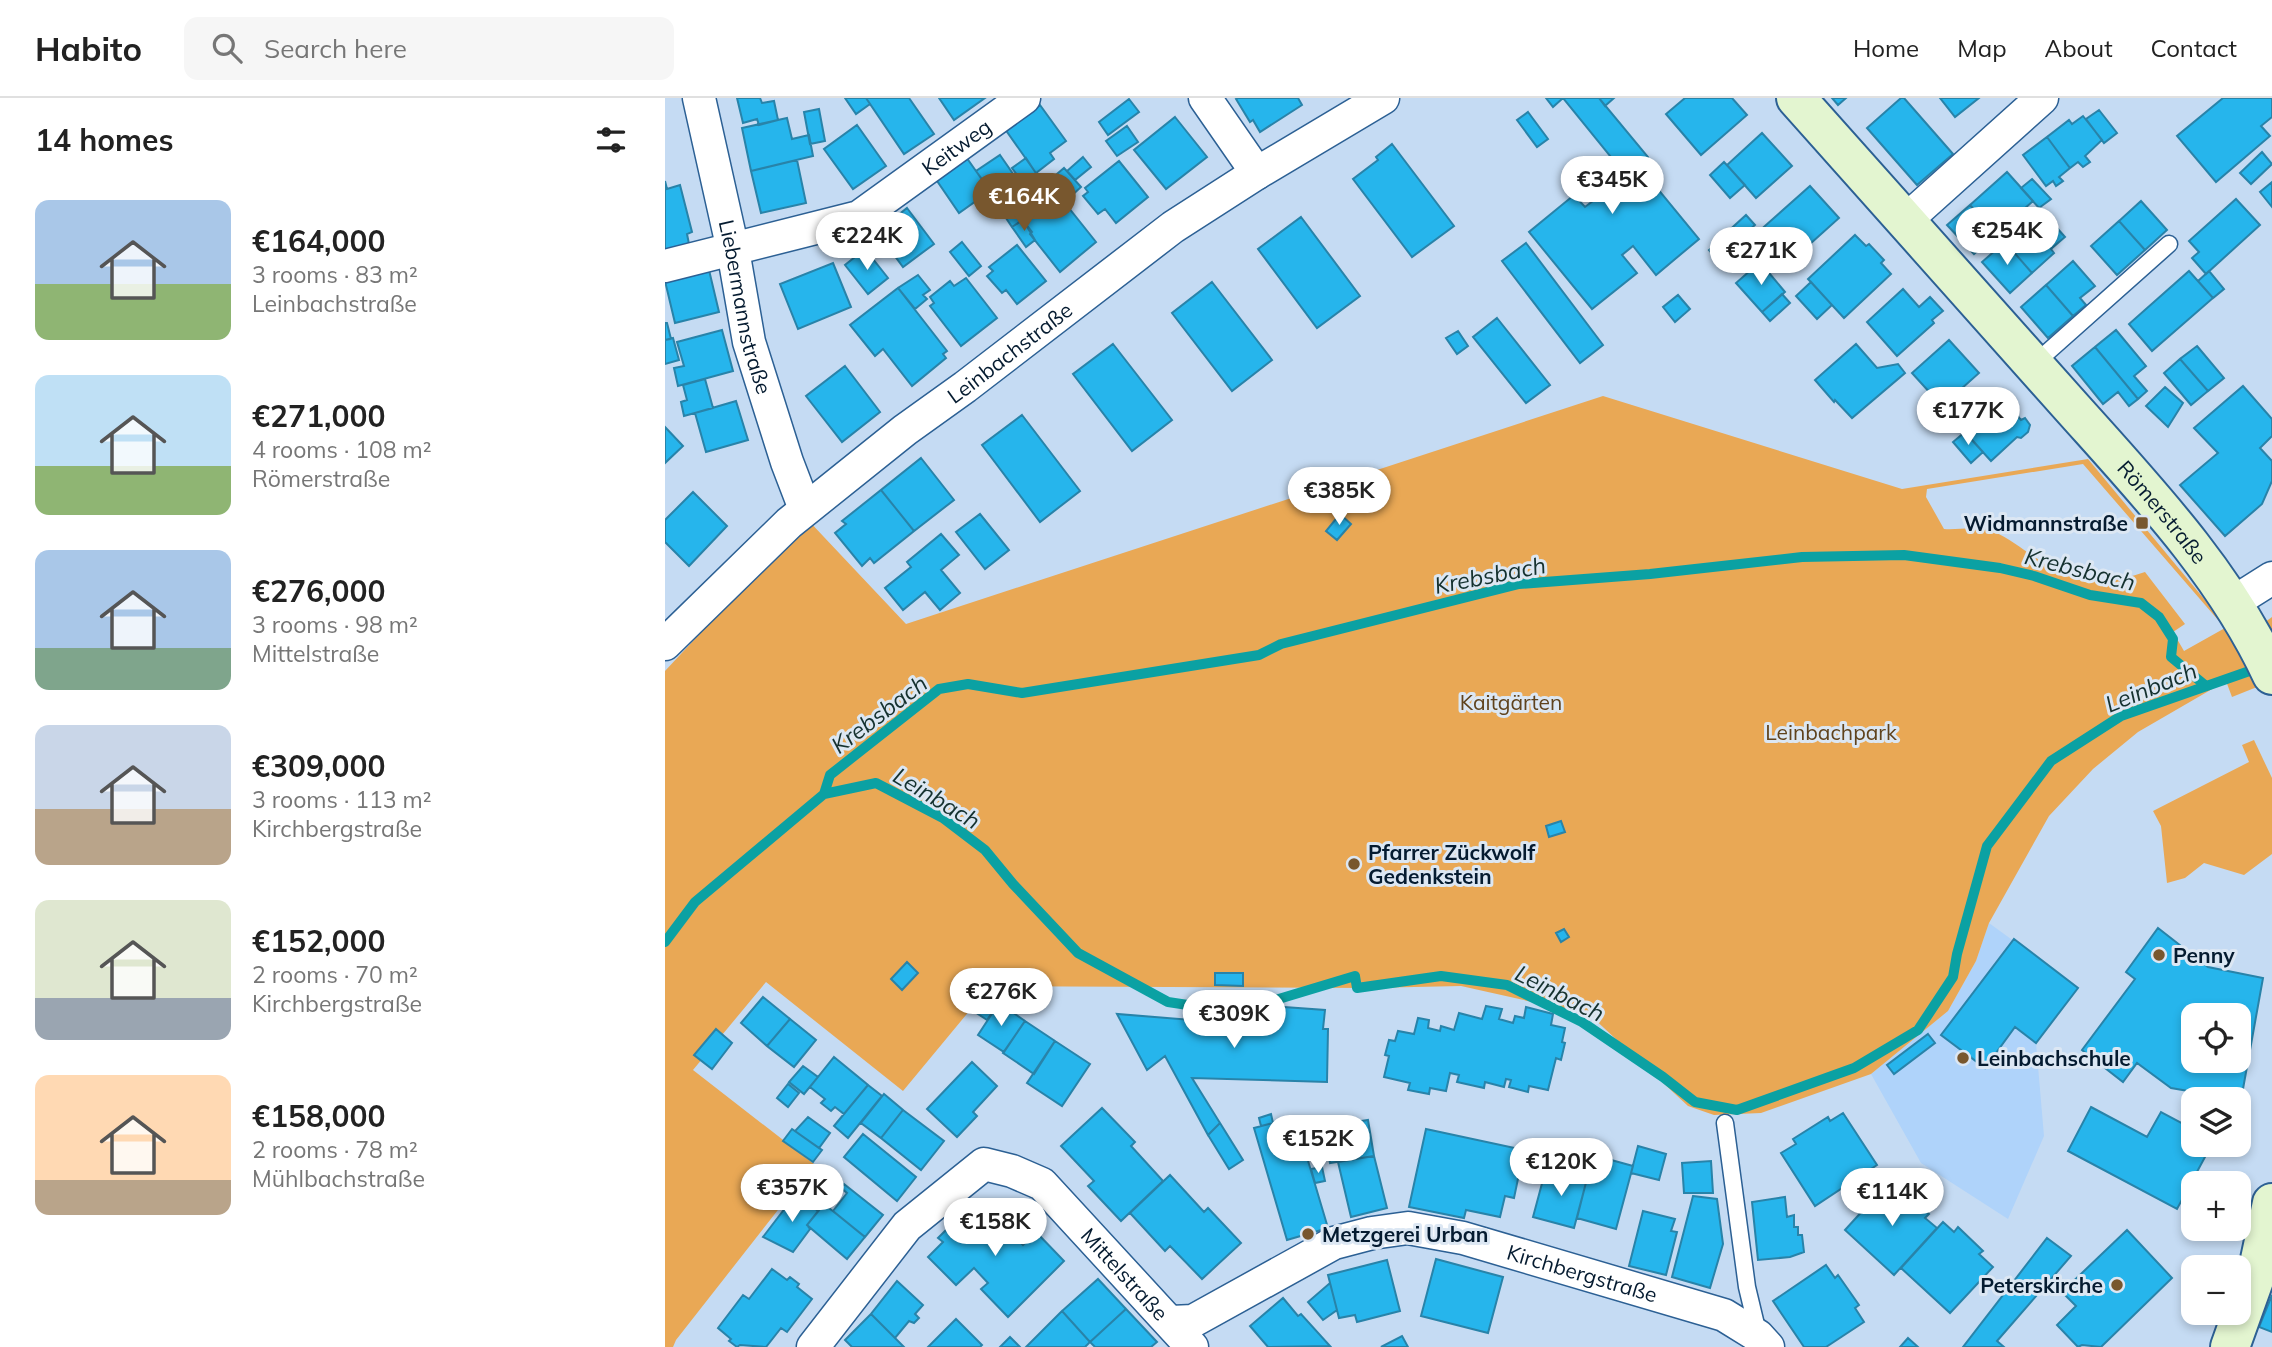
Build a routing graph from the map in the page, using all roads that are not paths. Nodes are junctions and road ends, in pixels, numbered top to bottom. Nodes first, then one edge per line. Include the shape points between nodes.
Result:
1 (699, 98) edge
2 (1024, 98) edge
3 (1205, 98) edge
4 (1383, 98) edge
5 (1796, 98) edge
6 (2042, 98) edge
7 (1257, 173) junction
8 (1905, 221) junction
9 (2169, 244) dead end
10 (733, 250) junction
11 (665, 266) edge
12 (2033, 365) junction
13 (806, 509) junction
14 (2272, 578) edge
15 (2234, 602) junction
16 (665, 644) edge
17 (2264, 658) edge
18 (1725, 1123) dead end
19 (2272, 1203) edge
20 (1171, 1322) junction
21 (1763, 1341) edge
22 (813, 1347) edge
23 (1192, 1347) edge
24 (2230, 1347) edge

1 - 10 street, Liebermannstraße
2 - 10 street, Keitweg via 859,217
3 - 7 street
4 - 7 street, Leinbachstraße
5 - 8 main road, Römerstraße
6 - 8 street
7 - 13 street, Leinbachstraße via 1173,227
8 - 12 main road, Römerstraße
9 - 12 lane
10 - 11 street, Keitweg
10 - 13 street, Liebermannstraße via 749,342
12 - 15 main road, Römerstraße via 2125,468
13 - 16 street, Leinbachstraße
14 - 15 street
15 - 17 main road, Römerstraße
18 - 21 lane, Kirchbergstraße via 1747,1287
19 - 24 main road via 2258,1269
20 - 21 street, Kirchbergstraße via 1193,1321 1334,1243 1408,1228 1463,1238 1724,1315
20 - 22 street, Mittelstraße via 1042,1184 984,1164 907,1226
20 - 23 street, Mittelstraße

